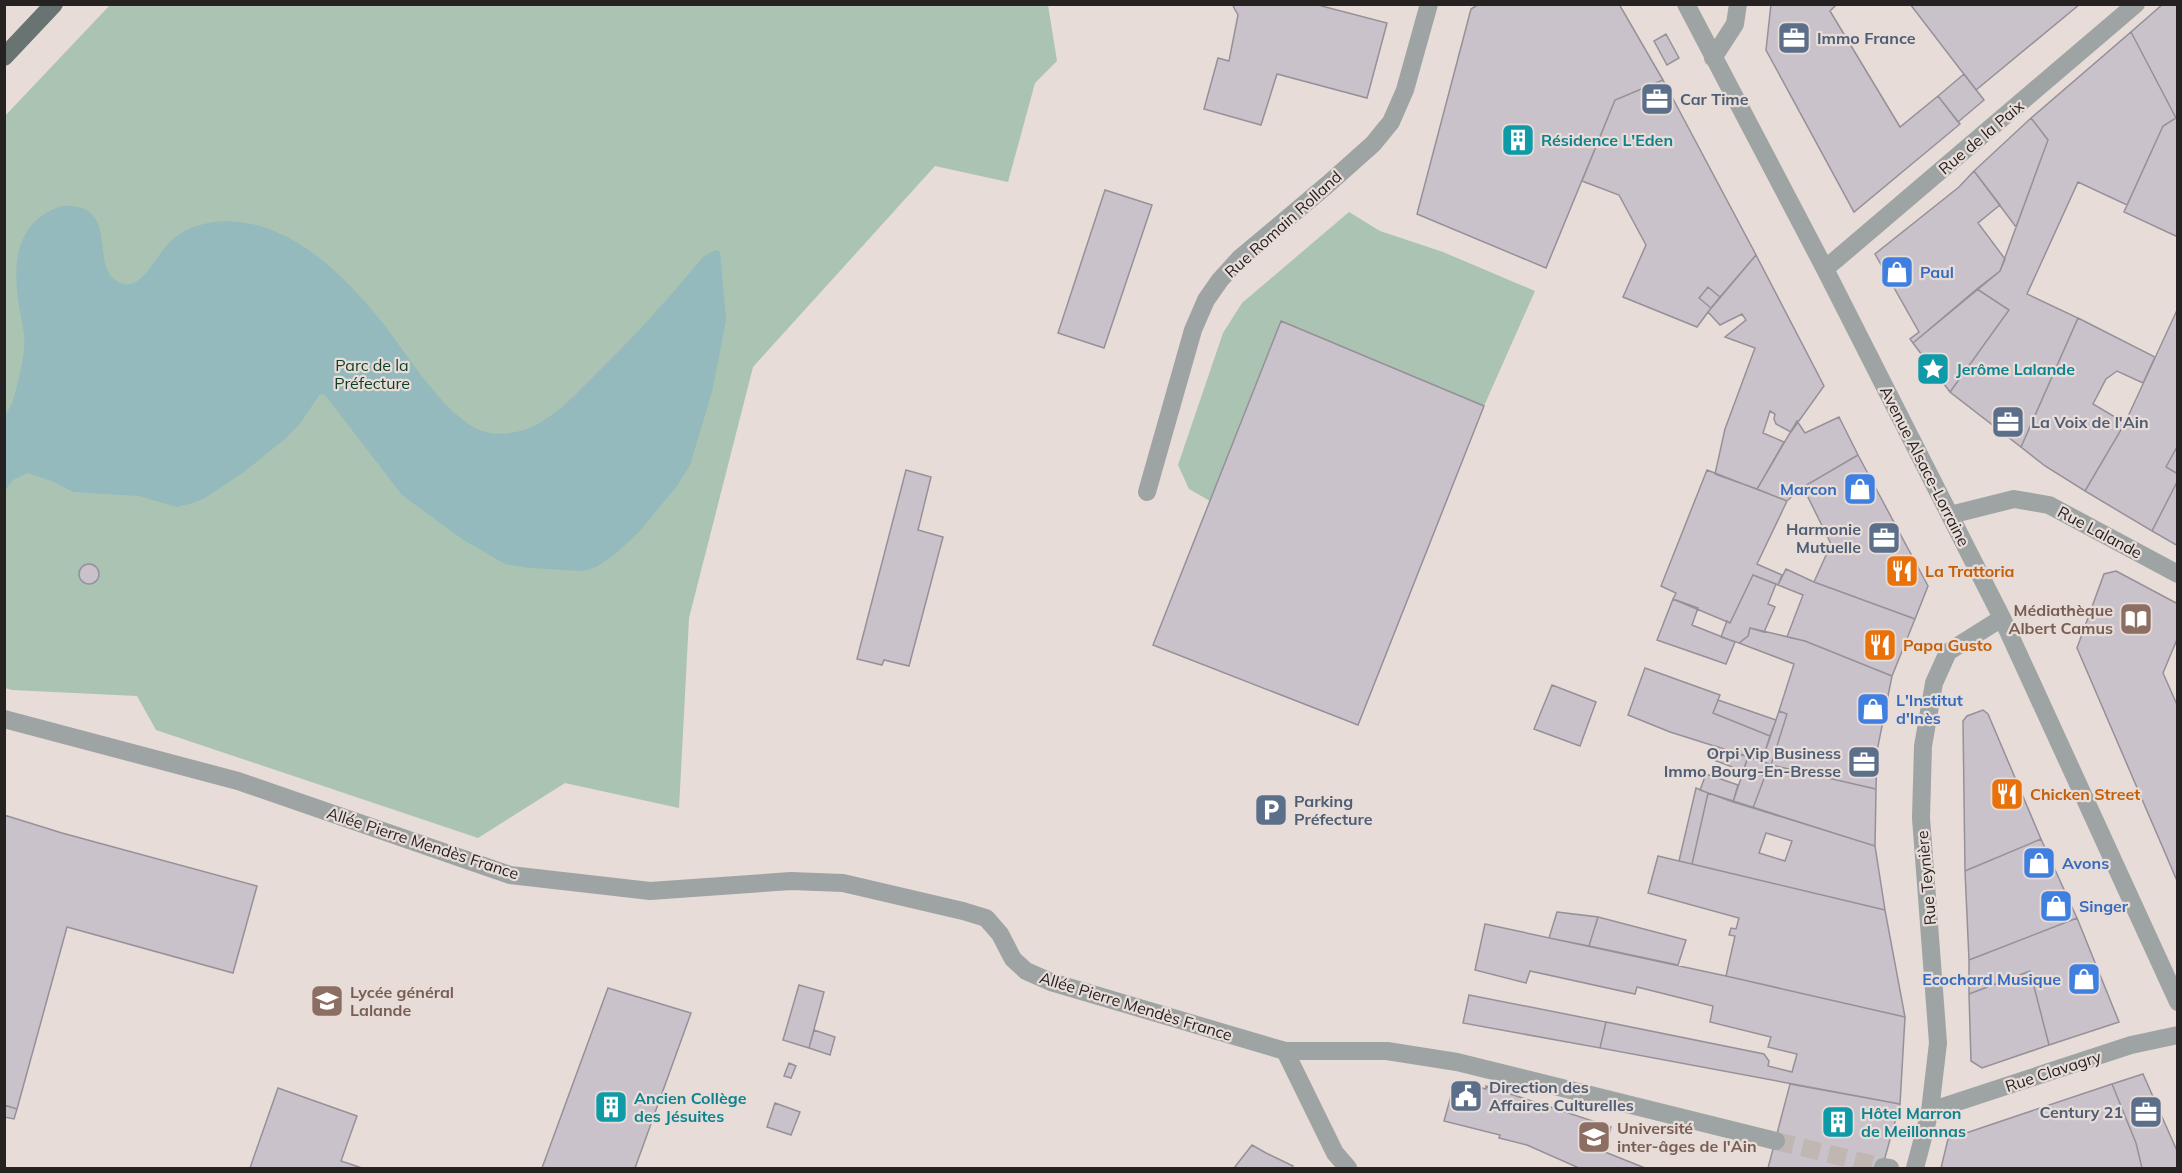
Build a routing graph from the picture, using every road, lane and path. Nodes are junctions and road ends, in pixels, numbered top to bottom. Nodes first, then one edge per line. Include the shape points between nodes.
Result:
1 (54, 4) edge
2 (1429, 4) edge
3 (1686, 4) edge
4 (1738, 4) edge
5 (2136, 4) edge
6 (4, 57) edge
7 (1713, 58) junction
8 (1826, 269) junction
9 (1147, 492) dead end
10 (1950, 515) junction
11 (2178, 573) edge
12 (2002, 618) junction
13 (4, 719) edge
14 (2178, 1002) edge
15 (2178, 1035) edge
16 (1285, 1051) junction
17 (1930, 1111) junction
18 (1776, 1141) tunnel mouth
19 (1348, 1168) edge
20 (1915, 1168) edge

1 - 6 main road
2 - 9 street, Rue Romain Rolland via 1406,90 1391,122 1373,144 1239,259 1206,300 1193,330
3 - 7 street, Avenue Alsace-Lorraine
4 - 7 street via 1735,24
5 - 8 street, Rue de la Paix
7 - 8 street, Avenue Alsace-Lorraine
8 - 10 street, Avenue Alsace-Lorraine
10 - 11 street, Rue Lalande via 2014,499 2049,505
10 - 12 street, Avenue Alsace-Lorraine
12 - 14 street, Avenue Alsace-Lorraine
12 - 17 street, Rue Teynière via 1948,652 1934,682 1923,746 1921,818 1938,1043
13 - 16 street, Allée Pierre Mendès France via 238,781 510,875 650,891 791,881 843,883 963,911 986,918 1026,971 1051,982
15 - 17 street, Rue Clavagry via 2131,1045
16 - 18 street, Allée Pierre Mendès France via 1387,1051 1457,1062
16 - 19 street via 1335,1153
17 - 20 street, Rue Teynière

